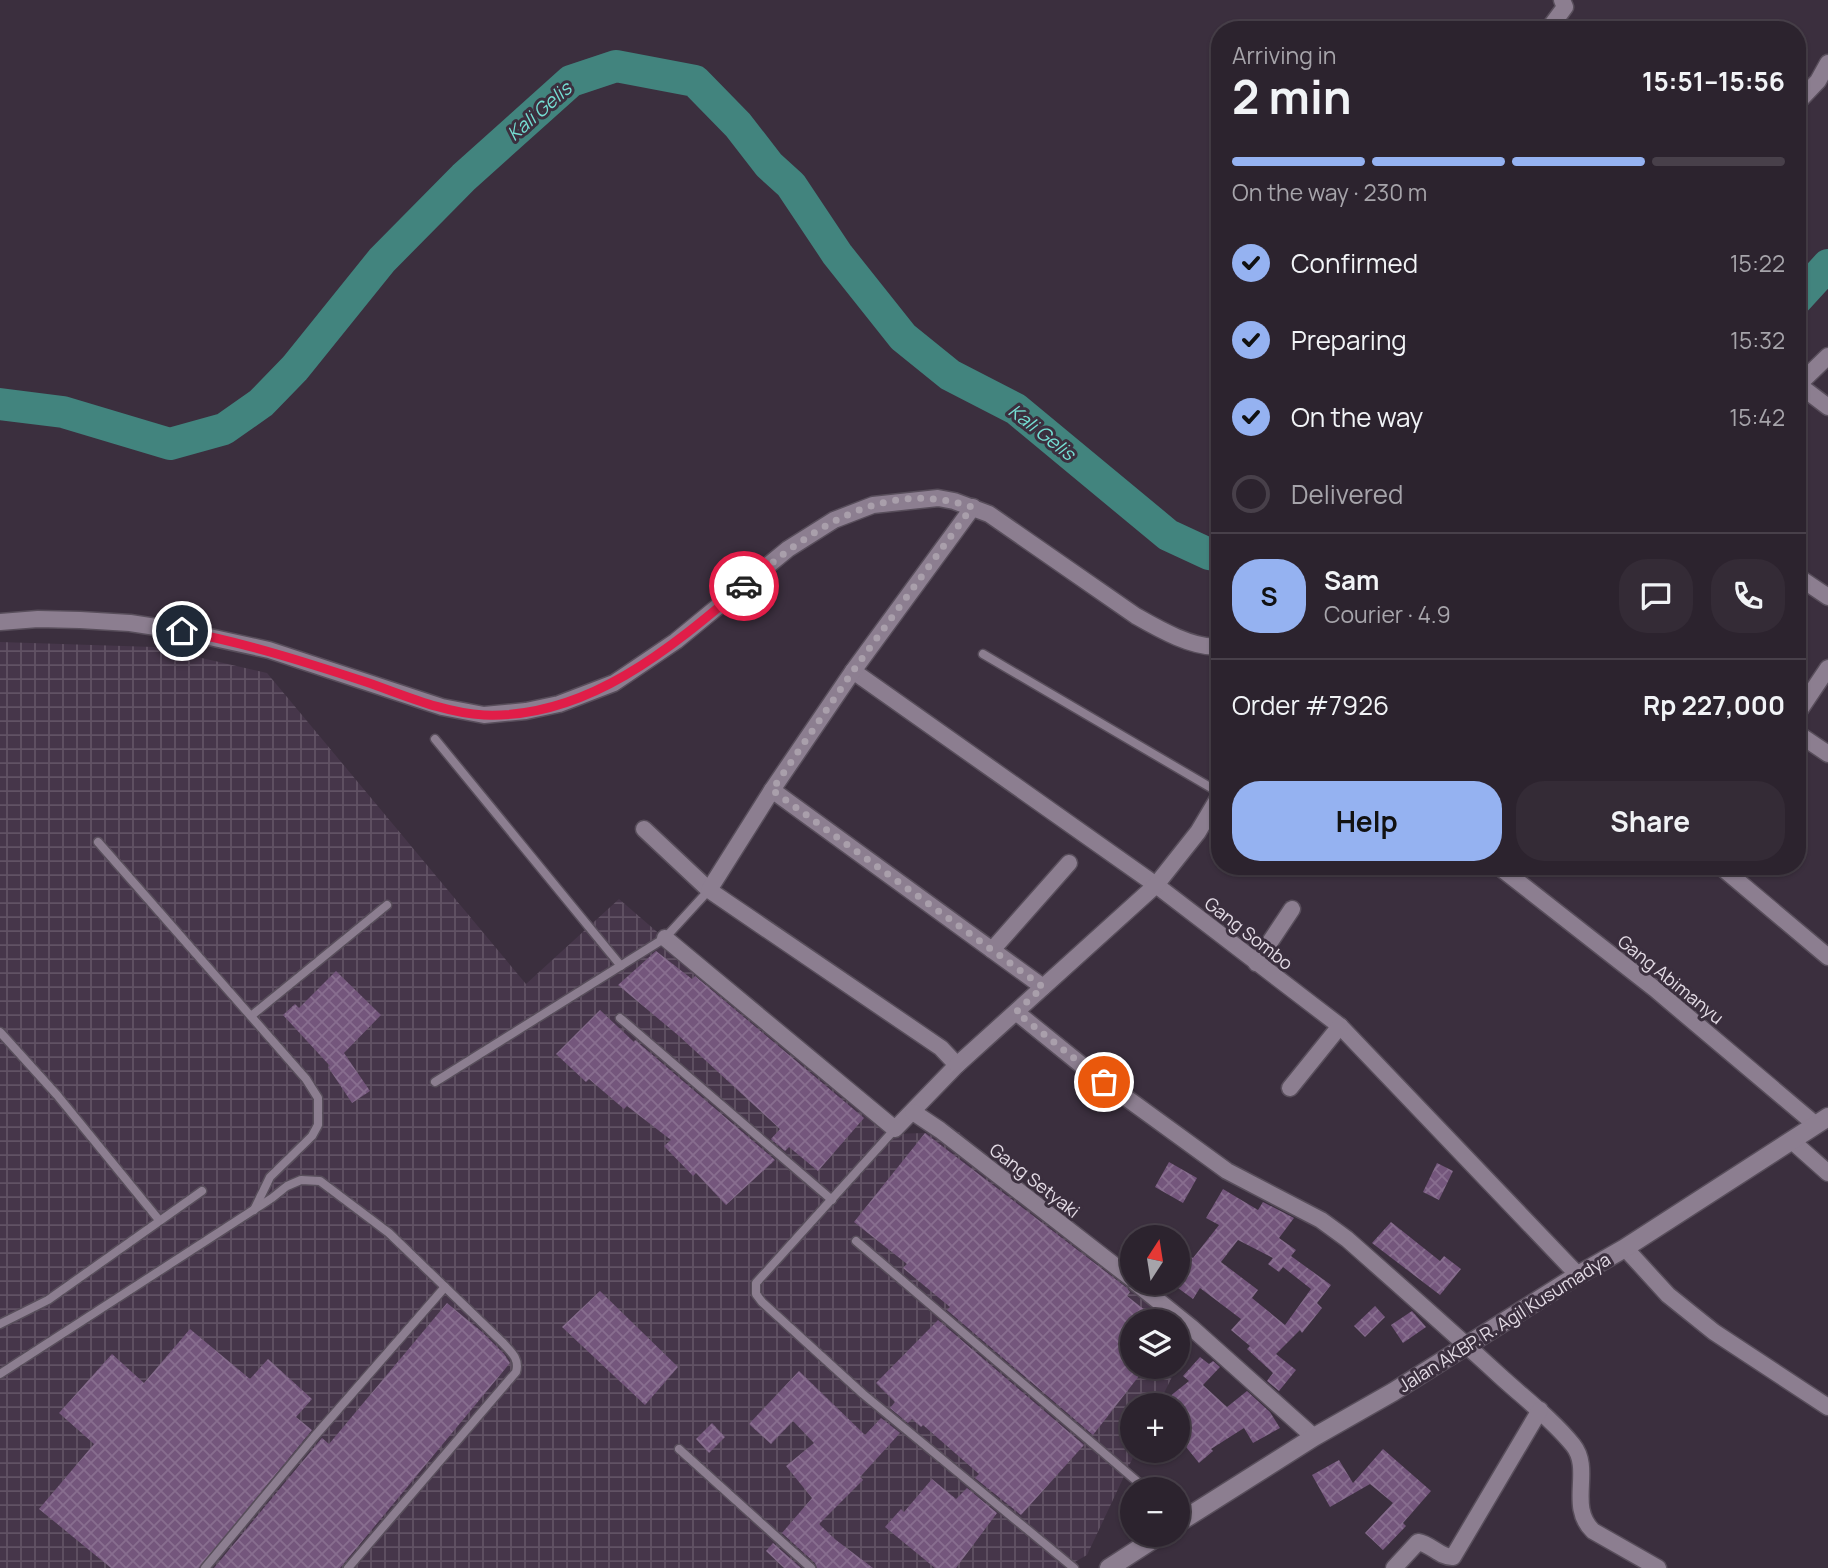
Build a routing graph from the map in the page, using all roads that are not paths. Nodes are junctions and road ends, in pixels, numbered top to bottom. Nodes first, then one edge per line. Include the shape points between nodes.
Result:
1 (1566, 2) edge
2 (1554, 21) edge
3 (1828, 63) edge
4 (1806, 94) edge
5 (1828, 356) edge
6 (1806, 378) edge
7 (1806, 392) edge
8 (1828, 407) edge
9 (972, 507) junction
10 (1806, 582) edge
11 (1828, 597) edge
12 (0, 622) edge
13 (1211, 646) edge
14 (983, 654) dead end
15 (1828, 668) edge
16 (853, 671) junction
17 (1806, 700) edge
18 (435, 738) dead end
19 (1806, 739) edge
20 (1828, 754) edge
21 (1211, 789) edge
22 (772, 790) junction
23 (1211, 810) edge
24 (644, 829) dead end
25 (98, 842) dead end
26 (1069, 863) dead end
27 (1509, 875) edge
28 (1731, 875) edge
29 (1156, 885) junction
30 (709, 890) junction
31 (387, 905) dead end
32 (1292, 909) dead end
33 (666, 938) junction
34 (992, 950) junction
35 (1828, 957) edge
36 (1256, 963) junction
37 (621, 966) junction
38 (1043, 987) junction
39 (1016, 1012) junction
40 (251, 1016) junction
41 (620, 1018) dead end
42 (1339, 1026) junction
43 (0, 1032) edge
44 (957, 1065) junction
45 (435, 1082) dead end
46 (1290, 1088) dead end
47 (914, 1112) junction
48 (1822, 1121) edge
49 (895, 1129) junction
50 (1792, 1141) junction
51 (1828, 1173) edge
52 (202, 1191) dead end
53 (832, 1200) junction
54 (254, 1210) junction
55 (159, 1220) junction
56 (856, 1241) dead end
57 (1625, 1248) junction
58 (1120, 1270) edge
59 (1578, 1275) junction
60 (445, 1287) junction
61 (1151, 1295) edge
62 (0, 1324) edge
63 (1467, 1344) junction
64 (0, 1374) edge
65 (1828, 1407) edge
66 (1540, 1410) junction
67 (1314, 1437) junction
68 (679, 1449) dead end
69 (1132, 1477) edge
70 (1190, 1513) edge
71 (1141, 1547) edge
72 (205, 1568) edge
73 (348, 1568) edge
74 (811, 1568) edge
75 (1073, 1568) edge
76 (1109, 1568) edge
77 (1394, 1568) edge
78 (1658, 1568) edge

1 - 2 street
3 - 4 street
5 - 6 street
7 - 8 street
9 - 12 street via 918,499 873,505 834,520 788,549 676,641 614,684 526,711 484,715 442,707 269,650 182,631 80,620
9 - 13 street via 1007,525 1136,616 1176,636
9 - 16 street
10 - 11 street
14 - 21 lane
15 - 17 street
16 - 22 street
16 - 29 street, Gang Sombo
18 - 37 lane
19 - 20 street
22 - 30 street
22 - 34 street
23 - 29 street
24 - 30 street
25 - 40 lane
26 - 34 street
27 - 48 street, Gang Abimanyu
28 - 35 street
29 - 36 street, Gang Sombo
29 - 38 street
30 - 33 lane
30 - 44 street via 940,1048
31 - 40 lane
32 - 36 street
33 - 37 lane
33 - 49 street
34 - 38 street
36 - 42 street, Gang Sombo
37 - 45 lane
38 - 39 street
39 - 44 street
39 - 63 street via 1227,1171 1321,1220 1347,1239
40 - 54 lane via 306,1079 318,1098 320,1115 312,1136 270,1177
41 - 53 lane
42 - 46 street
42 - 59 street, Gang Sombo
43 - 55 lane
44 - 47 street
47 - 49 street
47 - 58 street, Gang Setyaki
48 - 50 main road, Jalan AKBP. R. Agil Kusumadya
49 - 53 lane
50 - 51 street
50 - 57 main road, Jalan AKBP. R. Agil Kusumadya
52 - 55 lane
53 - 75 lane via 756,1283 756,1294 863,1394
54 - 60 lane via 287,1186 301,1180 320,1181 388,1233
54 - 64 lane
55 - 62 lane via 48,1300
56 - 69 lane
57 - 59 main road, Jalan AKBP. R. Agil Kusumadya
57 - 65 street via 1668,1295 1714,1332
59 - 63 main road, Jalan AKBP. R. Agil Kusumadya
60 - 72 lane
60 - 73 lane via 516,1358 516,1372
61 - 67 street
63 - 66 street
63 - 67 main road, Jalan AKBP. R. Agil Kusumadya
66 - 77 street via 1453,1557 1418,1542
66 - 78 street via 1579,1453 1581,1510 1586,1524
67 - 70 main road, Jalan AKBP. R. Agil Kusumadya
68 - 74 lane
71 - 76 main road

